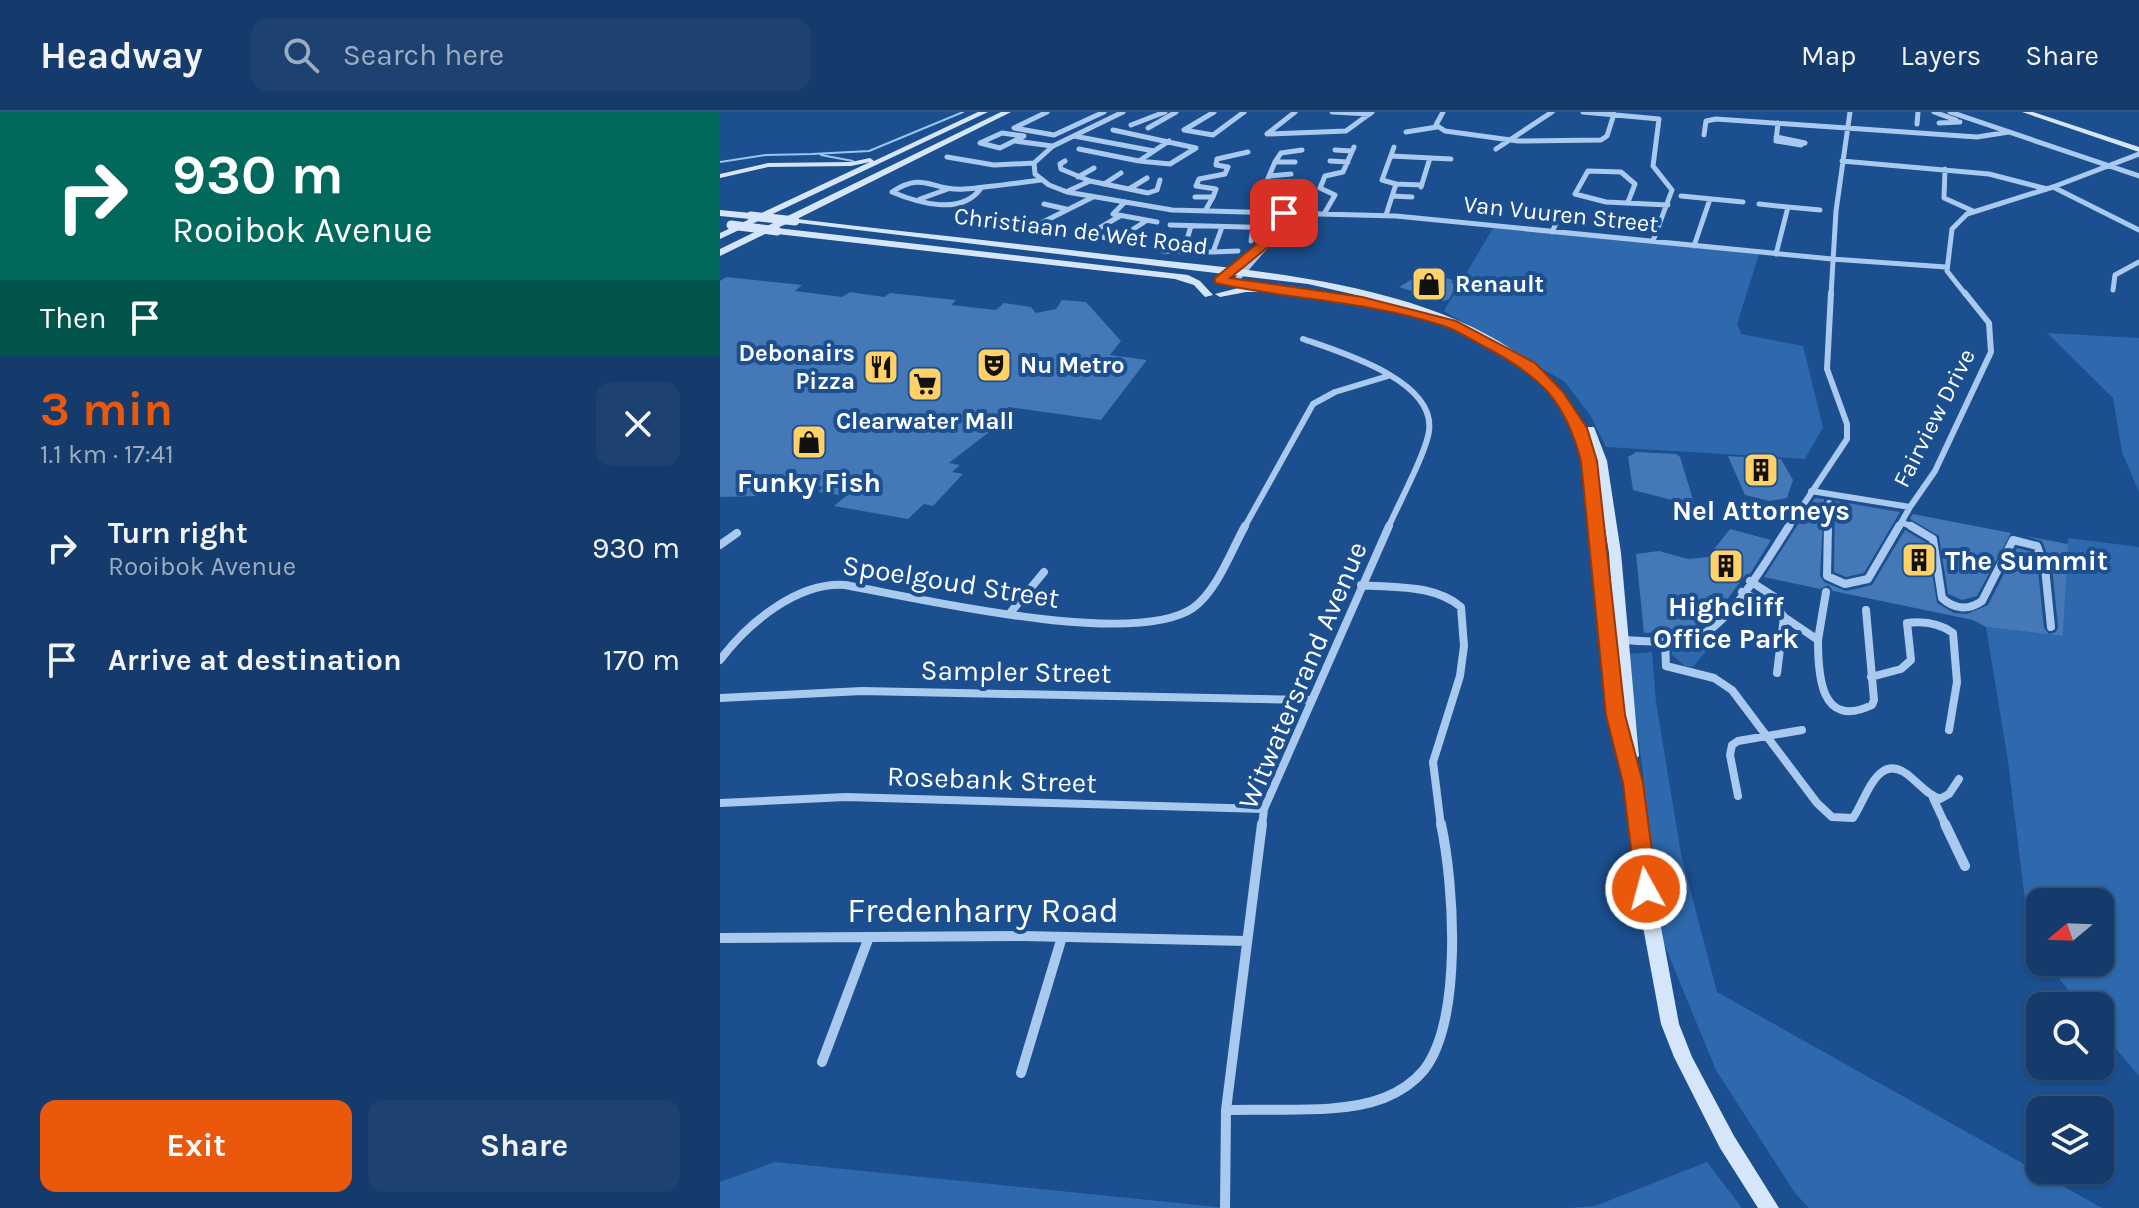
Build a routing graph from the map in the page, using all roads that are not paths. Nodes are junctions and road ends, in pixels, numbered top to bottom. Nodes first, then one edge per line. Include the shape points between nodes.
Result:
1 (984, 112) edge
2 (1007, 112) edge
3 (1047, 112) edge
4 (1104, 112) edge
5 (1123, 112) edge
6 (1165, 112) edge
7 (1176, 112) edge
8 (1214, 112) edge
9 (1244, 112) edge
10 (1295, 112) edge
11 (1332, 112) edge
12 (1443, 112) edge
13 (1552, 112) edge
14 (1583, 112) edge
15 (1850, 112) edge
16 (1918, 112) edge
17 (1934, 112) edge
18 (1950, 112) edge
19 (2026, 112) edge
20 (1371, 113) edge
21 (1614, 114) junction
22 (1091, 118) junction
23 (1104, 121) junction
24 (1961, 121) junction
25 (1083, 122) junction
26 (984, 123) junction
27 (1778, 123) junction
28 (1939, 123) dead end
29 (1917, 124) dead end
30 (1096, 125) junction
31 (1131, 125) dead end
32 (1972, 125) dead end
33 (1437, 127) junction
34 (1148, 128) dead end
35 (1113, 130) dead end
36 (1846, 130) junction
37 (1406, 132) dead end
38 (2009, 132) junction
39 (1704, 135) dead end
40 (1074, 136) junction
41 (1776, 137) junction
42 (1510, 140) junction
43 (1015, 141) junction
44 (1169, 141) junction
45 (1023, 142) junction
46 (1053, 146) junction
47 (1004, 147) junction
48 (1394, 147) dead end
49 (905, 149) junction
50 (1079, 149) dead end
51 (1496, 149) dead end
52 (1302, 150) dead end
53 (1335, 150) dead end
54 (1155, 151) junction
55 (2139, 151) edge
56 (1248, 152) dead end
57 (1391, 156) junction
58 (947, 157) dead end
59 (1430, 158) junction
60 (1451, 159) dead end
61 (1065, 161) dead end
62 (1139, 161) junction
63 (1330, 161) dead end
64 (1842, 161) junction
65 (1275, 162) junction
66 (1295, 162) dead end
67 (1348, 162) junction
68 (805, 163) junction
69 (1034, 163) junction
70 (1238, 164) dead end
71 (2109, 166) junction
72 (1228, 167) junction
73 (1094, 168) dead end
74 (824, 169) junction
75 (1945, 169) junction
76 (858, 172) junction
77 (1121, 173) dead end
78 (876, 174) junction
79 (1291, 174) dead end
80 (720, 176) edge
81 (1269, 176) junction
82 (2139, 176) edge
83 (1078, 177) junction
84 (1147, 178) dead end
85 (1041, 180) junction
86 (1160, 180) dead end
87 (1090, 181) junction
88 (720, 182) edge
89 (1104, 184) junction
90 (1396, 184) junction
91 (981, 188) junction
92 (2050, 188) junction
93 (948, 189) junction
94 (1129, 190) junction
95 (818, 191) junction
96 (1067, 192) junction
97 (1093, 196) junction
98 (1392, 196) junction
99 (1681, 196) dead end
100 (1195, 197) dead end
101 (1213, 197) junction
102 (1412, 197) dead end
103 (919, 199) junction
104 (1256, 199) dead end
105 (1710, 199) junction
106 (1271, 200) junction
107 (1125, 202) junction
108 (1628, 202) junction
109 (1743, 202) dead end
110 (1044, 204) dead end
111 (1759, 204) dead end
112 (1668, 205) junction
113 (1788, 207) junction
114 (1067, 209) junction
115 (1820, 210) dead end
116 (1205, 211) junction
117 (1973, 211) junction
118 (720, 213) edge
119 (1266, 213) junction
120 (1284, 213) junction
121 (1324, 214) junction
122 (1386, 215) junction
123 (1120, 216) junction
124 (1559, 217) dead end
125 (1021, 220) dead end
126 (1146, 221) junction
127 (1157, 222) dead end
128 (725, 224) edge
129 (1039, 224) junction
130 (1170, 225) dead end
131 (1050, 226) dead end
132 (1191, 226) junction
133 (1222, 227) junction
134 (1253, 227) junction
135 (1277, 228) junction
136 (2139, 230) edge
137 (880, 231) junction
138 (1079, 232) dead end
139 (1552, 232) junction
140 (1089, 234) junction
141 (720, 236) edge
142 (1116, 240) junction
143 (1251, 241) dead end
144 (1653, 241) junction
145 (1144, 246) dead end
146 (1694, 246) junction
147 (1163, 251) dead end
148 (1213, 252) junction
149 (720, 253) edge
150 (1183, 253) junction
151 (1776, 254) junction
152 (1244, 257) junction
153 (1832, 259) junction
154 (2139, 262) edge
155 (1946, 267) junction
156 (1192, 269) junction
157 (1228, 271) junction
158 (1171, 276) junction
159 (1238, 277) junction
160 (1274, 277) junction
161 (1220, 280) junction
162 (1293, 289) junction
163 (2113, 290) dead end
164 (1220, 294) dead end
165 (1208, 295) dead end
166 (1433, 317) junction
167 (1303, 339) dead end
168 (1388, 376) junction
169 (1811, 491) junction
170 (1829, 503) dead end
171 (1910, 507) junction
172 (1903, 523) junction
173 (737, 533) dead end
174 (720, 545) edge
175 (1044, 572) dead end
176 (1750, 581) junction
177 (1361, 585) junction
178 (1742, 592) junction
179 (1826, 592) dead end
180 (1866, 610) dead end
181 (1010, 613) junction
182 (1781, 613) junction
183 (2051, 627) dead end
184 (1613, 639) junction
185 (1818, 640) junction
186 (1665, 641) junction
187 (720, 660) edge
188 (1777, 673) dead end
189 (1871, 677) junction
190 (720, 698) edge
191 (1311, 700) junction
192 (1802, 730) dead end
193 (1949, 730) dead end
194 (1768, 737) junction
195 (1959, 779) dead end
196 (1738, 796) dead end
197 (1933, 798) junction
198 (720, 803) edge
199 (1264, 809) junction
200 (1965, 866) dead end
201 (869, 937) junction
202 (1062, 937) junction
203 (720, 938) edge
204 (1246, 941) junction
205 (822, 1062) dead end
206 (1021, 1073) dead end
207 (1226, 1110) junction
208 (1225, 1208) edge
209 (1769, 1208) edge

1 - 49 main road
2 - 26 main road
3 - 25 street via 1014,128 1054,135
4 - 22 street
5 - 23 street
6 - 31 street
7 - 34 street
8 - 9 street via 1184,130 1213,135
10 - 20 street via 1267,134 1339,132
11 - 20 street
12 - 33 street
13 - 42 street
14 - 21 street
15 - 36 street
16 - 29 street
17 - 24 street
18 - 38 street
19 - 55 main road
21 - 42 street via 1601,140
21 - 112 street via 1659,119 1653,166 1671,186
22 - 23 street
22 - 25 street
23 - 30 street
24 - 28 street
24 - 32 street
25 - 30 street
26 - 78 main road
26 - 137 main road via 825,212 832,222
27 - 36 street
27 - 39 street via 1712,119 1706,121
27 - 41 street
30 - 40 street
33 - 37 street
33 - 42 street
35 - 44 street
36 - 38 street via 1977,137
36 - 64 street
38 - 71 street
40 - 46 street
40 - 54 street
41 - 41 street via 1783,144 1805,143
42 - 51 street
43 - 45 street
43 - 47 street
43 - 47 street via 1024,136 1002,133 980,143
44 - 54 street
44 - 62 street via 1196,148 1170,164
45 - 46 street
45 - 47 street
46 - 69 street
48 - 57 street
49 - 68 main road via 855,163
49 - 76 main road
50 - 62 street
52 - 65 street via 1281,153
53 - 67 street via 1353,149
54 - 62 street
55 - 71 street
56 - 72 street via 1215,162
57 - 59 street
57 - 90 street via 1382,180
58 - 69 street via 985,165
59 - 60 street
59 - 90 street via 1422,186
61 - 83 street via 1061,169
63 - 67 street
64 - 75 street
64 - 153 street
65 - 66 street
65 - 81 street
67 - 121 street via 1343,172 1325,176 1320,188 1335,195
68 - 76 main road
68 - 80 main road
69 - 85 street
70 - 72 street
71 - 82 street
71 - 92 street
72 - 101 street via 1223,175 1199,179 1196,186 1216,189
73 - 83 street
74 - 76 main road
74 - 88 main road via 784,167
74 - 95 main road via 834,175
75 - 92 street
75 - 117 street via 1944,198
76 - 78 main road
76 - 95 main road
77 - 89 street
78 - 149 main road
79 - 81 street
81 - 106 street via 1266,184 1277,188
83 - 87 street
84 - 94 street
85 - 91 street
85 - 96 street, Van Vuuren Street
86 - 94 street via 1155,192
87 - 89 street
87 - 96 street
89 - 94 street
90 - 98 street
91 - 93 street
91 - 103 street via 960,205
92 - 117 street
92 - 136 street
93 - 103 street
93 - 103 street via 927,179 892,192
95 - 141 main road
96 - 97 street, Van Vuuren Street
97 - 107 street, Van Vuuren Street
97 - 114 street
98 - 102 street
98 - 122 street
99 - 105 street
100 - 101 street
101 - 116 street
104 - 106 street
105 - 109 street
105 - 146 street
106 - 119 street
107 - 116 street, Van Vuuren Street
107 - 123 street via 1113,211
108 - 108 street via 1582,198 1575,193 1588,171 1623,173 1635,184
108 - 112 street
110 - 114 street
111 - 113 street
112 - 144 street
113 - 115 street
113 - 151 street
114 - 129 street
116 - 119 street, Van Vuuren Street
117 - 155 street via 1952,229
118 - 137 main road, Christiaan de Wet Road, bridge
119 - 120 street, Van Vuuren Street
120 - 121 street, Van Vuuren Street
120 - 135 street
121 - 122 street, Van Vuuren Street
122 - 139 street, Van Vuuren Street
123 - 126 street
123 - 140 street
124 - 139 street
125 - 129 street
126 - 127 street
126 - 142 street
128 - 158 main road, Christiaan de Wet Road, bridge
129 - 131 street
130 - 132 street
132 - 133 street
132 - 150 street
133 - 134 street
133 - 148 street
134 - 135 street
134 - 143 street
135 - 152 street
137 - 156 main road, Christiaan de Wet Road
138 - 140 street
139 - 144 street, Van Vuuren Street
140 - 142 street
142 - 145 street
144 - 146 street, Van Vuuren Street
146 - 151 street, Van Vuuren Street
147 - 150 street
148 - 150 street
148 - 152 street
151 - 153 street, Van Vuuren Street
152 - 156 main road via 1224,266
152 - 157 street
152 - 159 street
152 - 160 main road via 1252,269
153 - 155 street, Van Vuuren Street
153 - 169 street via 1827,369 1849,432
154 - 163 street via 2115,275
155 - 171 street, Fairview Drive via 1989,323 1991,352 1947,448
156 - 157 main road, Christiaan de Wet Road
157 - 159 main road, Christiaan de Wet Road
157 - 161 street
158 - 161 main road, Christiaan de Wet Road
158 - 165 main road via 1197,283
159 - 160 main road, Christiaan de Wet Road
159 - 161 main road, Christiaan de Wet Road
159 - 162 main road, Christiaan de Wet Road
160 - 166 main road, Christiaan de Wet Road via 1368,294
162 - 164 main road
162 - 166 main road, Christiaan de Wet Road
166 - 184 main road, Christiaan de Wet Road via 1500,347 1545,378 1571,411 1586,443
167 - 168 street, Witwatersrand Avenue via 1363,360
168 - 177 street, Witwatersrand Avenue via 1421,403 1428,414 1429,434
168 - 181 street, Spoelgoud Street via 1313,404 1199,603 1181,613 1116,623
169 - 171 street, Fairview Drive
169 - 176 street
170 - 172 street, Fairview Drive via 1826,571 1839,583 1868,579
171 - 172 street, Fairview Drive
172 - 183 street, Fairview Drive via 1933,539 1942,598 1960,608 1983,603 2013,540 2037,546 2045,568
173 - 174 street
175 - 181 street
176 - 178 street
176 - 182 street via 1779,600
177 - 191 street, Witwatersrand Avenue
177 - 207 street via 1437,593 1461,607 1464,646 1459,683 1432,772 1450,873 1451,964 1444,1031 1409,1085 1379,1100
178 - 182 street
178 - 186 street via 1712,630
179 - 185 street
180 - 189 street
181 - 187 street, Spoelgoud Street via 824,585 796,595 732,644
182 - 185 street
182 - 188 street
184 - 186 street
184 - 209 main road, Christiaan de Wet Road via 1615,715 1633,783 1670,1024 1727,1142
185 - 189 street via 1820,691 1832,705 1853,711 1872,705
186 - 194 street via 1666,666 1724,683
189 - 193 street via 1901,669 1911,660 1907,623 1946,627 1953,633 1958,690
190 - 191 street, Sampler Street via 862,691
191 - 199 street, Witwatersrand Avenue
192 - 194 street
194 - 196 street via 1732,745
194 - 197 street via 1832,817 1853,818 1871,782 1892,768 1911,774
195 - 197 street via 1944,798
197 - 200 street
198 - 199 street, Rosebank Street via 846,797
199 - 204 street, Witwatersrand Avenue
201 - 202 street, Fredenharry Road
201 - 203 street, Fredenharry Road
201 - 205 street
202 - 204 street, Fredenharry Road
202 - 206 street
204 - 207 street, Witwatersrand Avenue
207 - 208 street, Witwatersrand Avenue

